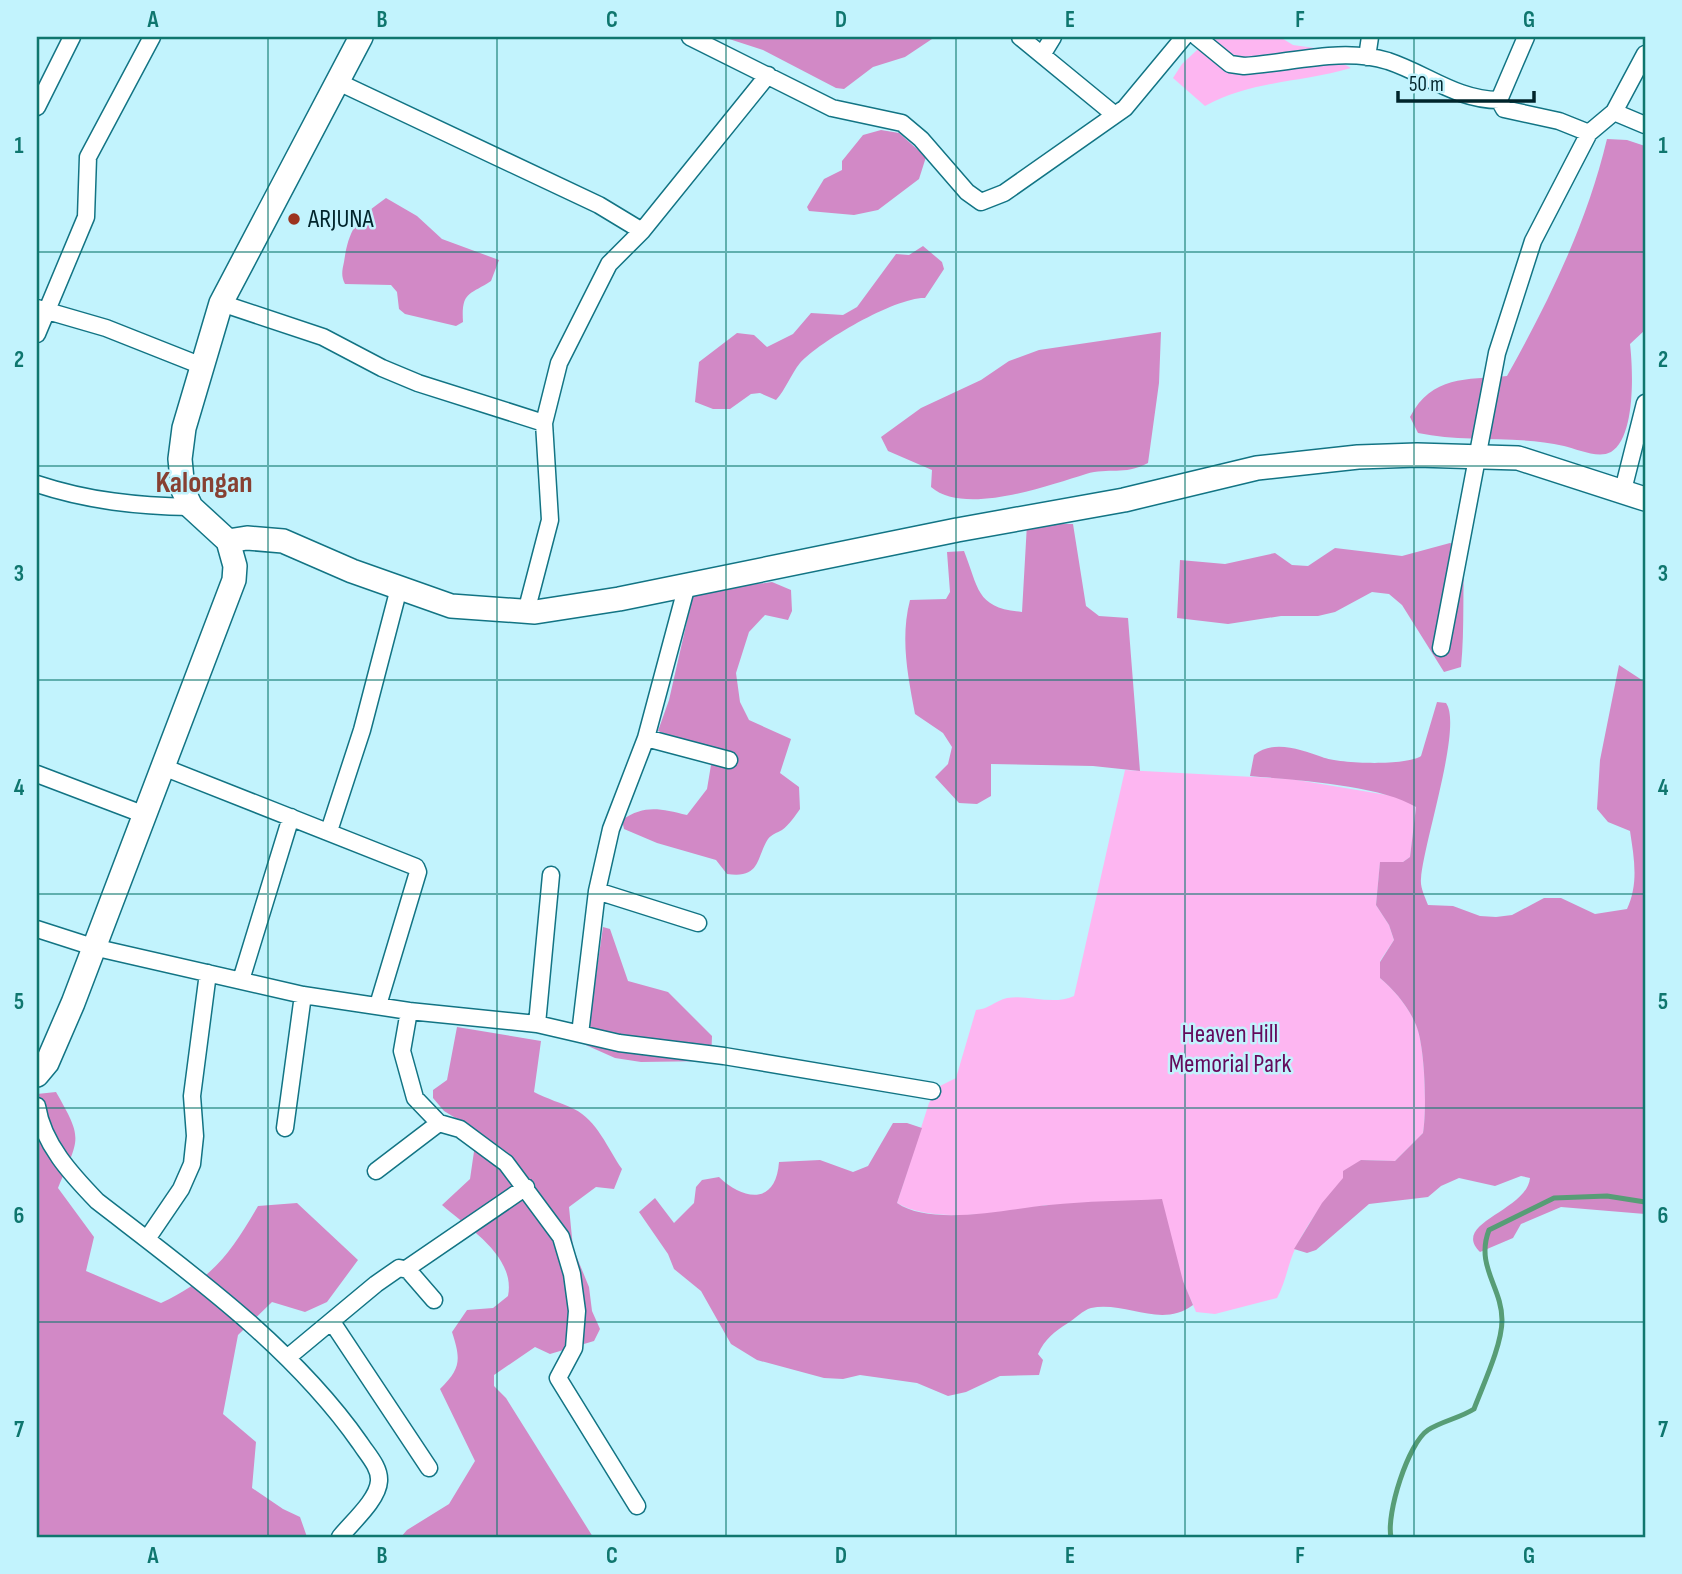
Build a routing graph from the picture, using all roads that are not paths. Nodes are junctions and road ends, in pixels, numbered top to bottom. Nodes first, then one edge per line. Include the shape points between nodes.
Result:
1 (72, 37) edge
2 (152, 37) edge
3 (360, 37) edge
4 (690, 37) edge
5 (1020, 37) edge
6 (1053, 37) edge
7 (1184, 37) edge
8 (1197, 37) edge
9 (1370, 37) edge
10 (1526, 37) edge
11 (1645, 54) edge
12 (1042, 55) junction
13 (1367, 57) junction
14 (768, 75) junction
15 (336, 81) junction
16 (1499, 100) junction
17 (37, 107) edge
18 (1614, 112) junction
19 (1115, 115) junction
20 (1645, 125) edge
21 (1589, 133) junction
22 (642, 230) junction
23 (221, 303) junction
24 (41, 309) edge
25 (37, 334) edge
26 (202, 366) junction
27 (1645, 403) edge
28 (544, 423) junction
29 (1476, 455) junction
30 (37, 484) edge
31 (1623, 490) junction
32 (1645, 499) edge
33 (191, 507) junction
34 (228, 541) junction
35 (687, 585) junction
36 (399, 588) junction
37 (526, 612) junction
38 (1441, 648) dead end
39 (646, 738) junction
40 (729, 760) dead end
41 (163, 767) junction
42 (37, 774) edge
43 (145, 815) junction
44 (291, 817) junction
45 (329, 831) junction
46 (551, 875) dead end
47 (597, 891) junction
48 (698, 923) dead end
49 (37, 929) edge
50 (93, 947) junction
51 (208, 973) junction
52 (241, 980) junction
53 (303, 995) junction
54 (378, 1005) junction
55 (410, 1011) junction
56 (537, 1024) junction
57 (580, 1034) junction
58 (37, 1075) edge
59 (932, 1091) dead end
60 (37, 1106) edge
61 (439, 1123) junction
62 (285, 1128) dead end
63 (376, 1171) dead end
64 (526, 1187) junction
65 (147, 1239) junction
66 (405, 1269) junction
67 (434, 1300) dead end
68 (332, 1322) junction
69 (287, 1358) junction
70 (429, 1468) dead end
71 (637, 1506) dead end
72 (340, 1537) edge

1 - 17 street
2 - 24 street via 88,157 86,217
3 - 15 street
4 - 14 street
5 - 12 street
6 - 12 street
7 - 19 street
8 - 13 street via 1230,64 1244,66 1332,56
9 - 13 street
10 - 16 street
11 - 18 street
12 - 19 street
13 - 16 street via 1389,61 1470,98
14 - 19 street via 832,108 902,123 981,202 1004,193
14 - 22 street
15 - 22 street via 599,205
15 - 23 street
16 - 21 street via 1504,108
18 - 20 street
18 - 21 street
21 - 29 street via 1533,241 1497,354
22 - 28 street via 609,264 559,363
23 - 26 street
23 - 28 street via 323,337 418,383
24 - 25 street
24 - 26 street via 106,328
26 - 33 street via 180,460 183,490
27 - 31 street
28 - 37 street via 550,520
29 - 31 street via 1518,458
29 - 35 street via 1358,457 1257,468 1158,493
29 - 38 street
30 - 33 street via 72,496 136,506
31 - 32 street
33 - 34 street
34 - 36 street via 283,541
34 - 41 street via 234,580
35 - 37 street
35 - 39 street
36 - 37 street via 451,606
36 - 45 street via 362,730
39 - 40 street
39 - 47 street via 611,829
41 - 43 street
41 - 44 street
42 - 43 street
43 - 50 street
44 - 45 street
44 - 52 street
45 - 54 street via 416,867 418,872
46 - 56 street
47 - 48 street
47 - 57 street
49 - 50 street
50 - 51 street
50 - 58 street via 58,1039
51 - 52 street
51 - 65 street via 192,1096 192,1164
52 - 53 street
53 - 54 street
53 - 62 street
54 - 55 street
55 - 56 street
55 - 61 street via 402,1051 415,1098
56 - 57 street
57 - 59 street
60 - 65 street via 39,1123 75,1178
61 - 63 street
61 - 64 street via 460,1129 506,1163
64 - 66 street
64 - 71 street via 561,1237 572,1274 577,1311 574,1348 558,1378
65 - 69 street
66 - 67 street
66 - 68 street via 399,1268 376,1284
68 - 69 street
68 - 70 street
69 - 72 street via 345,1423 379,1474 374,1494

